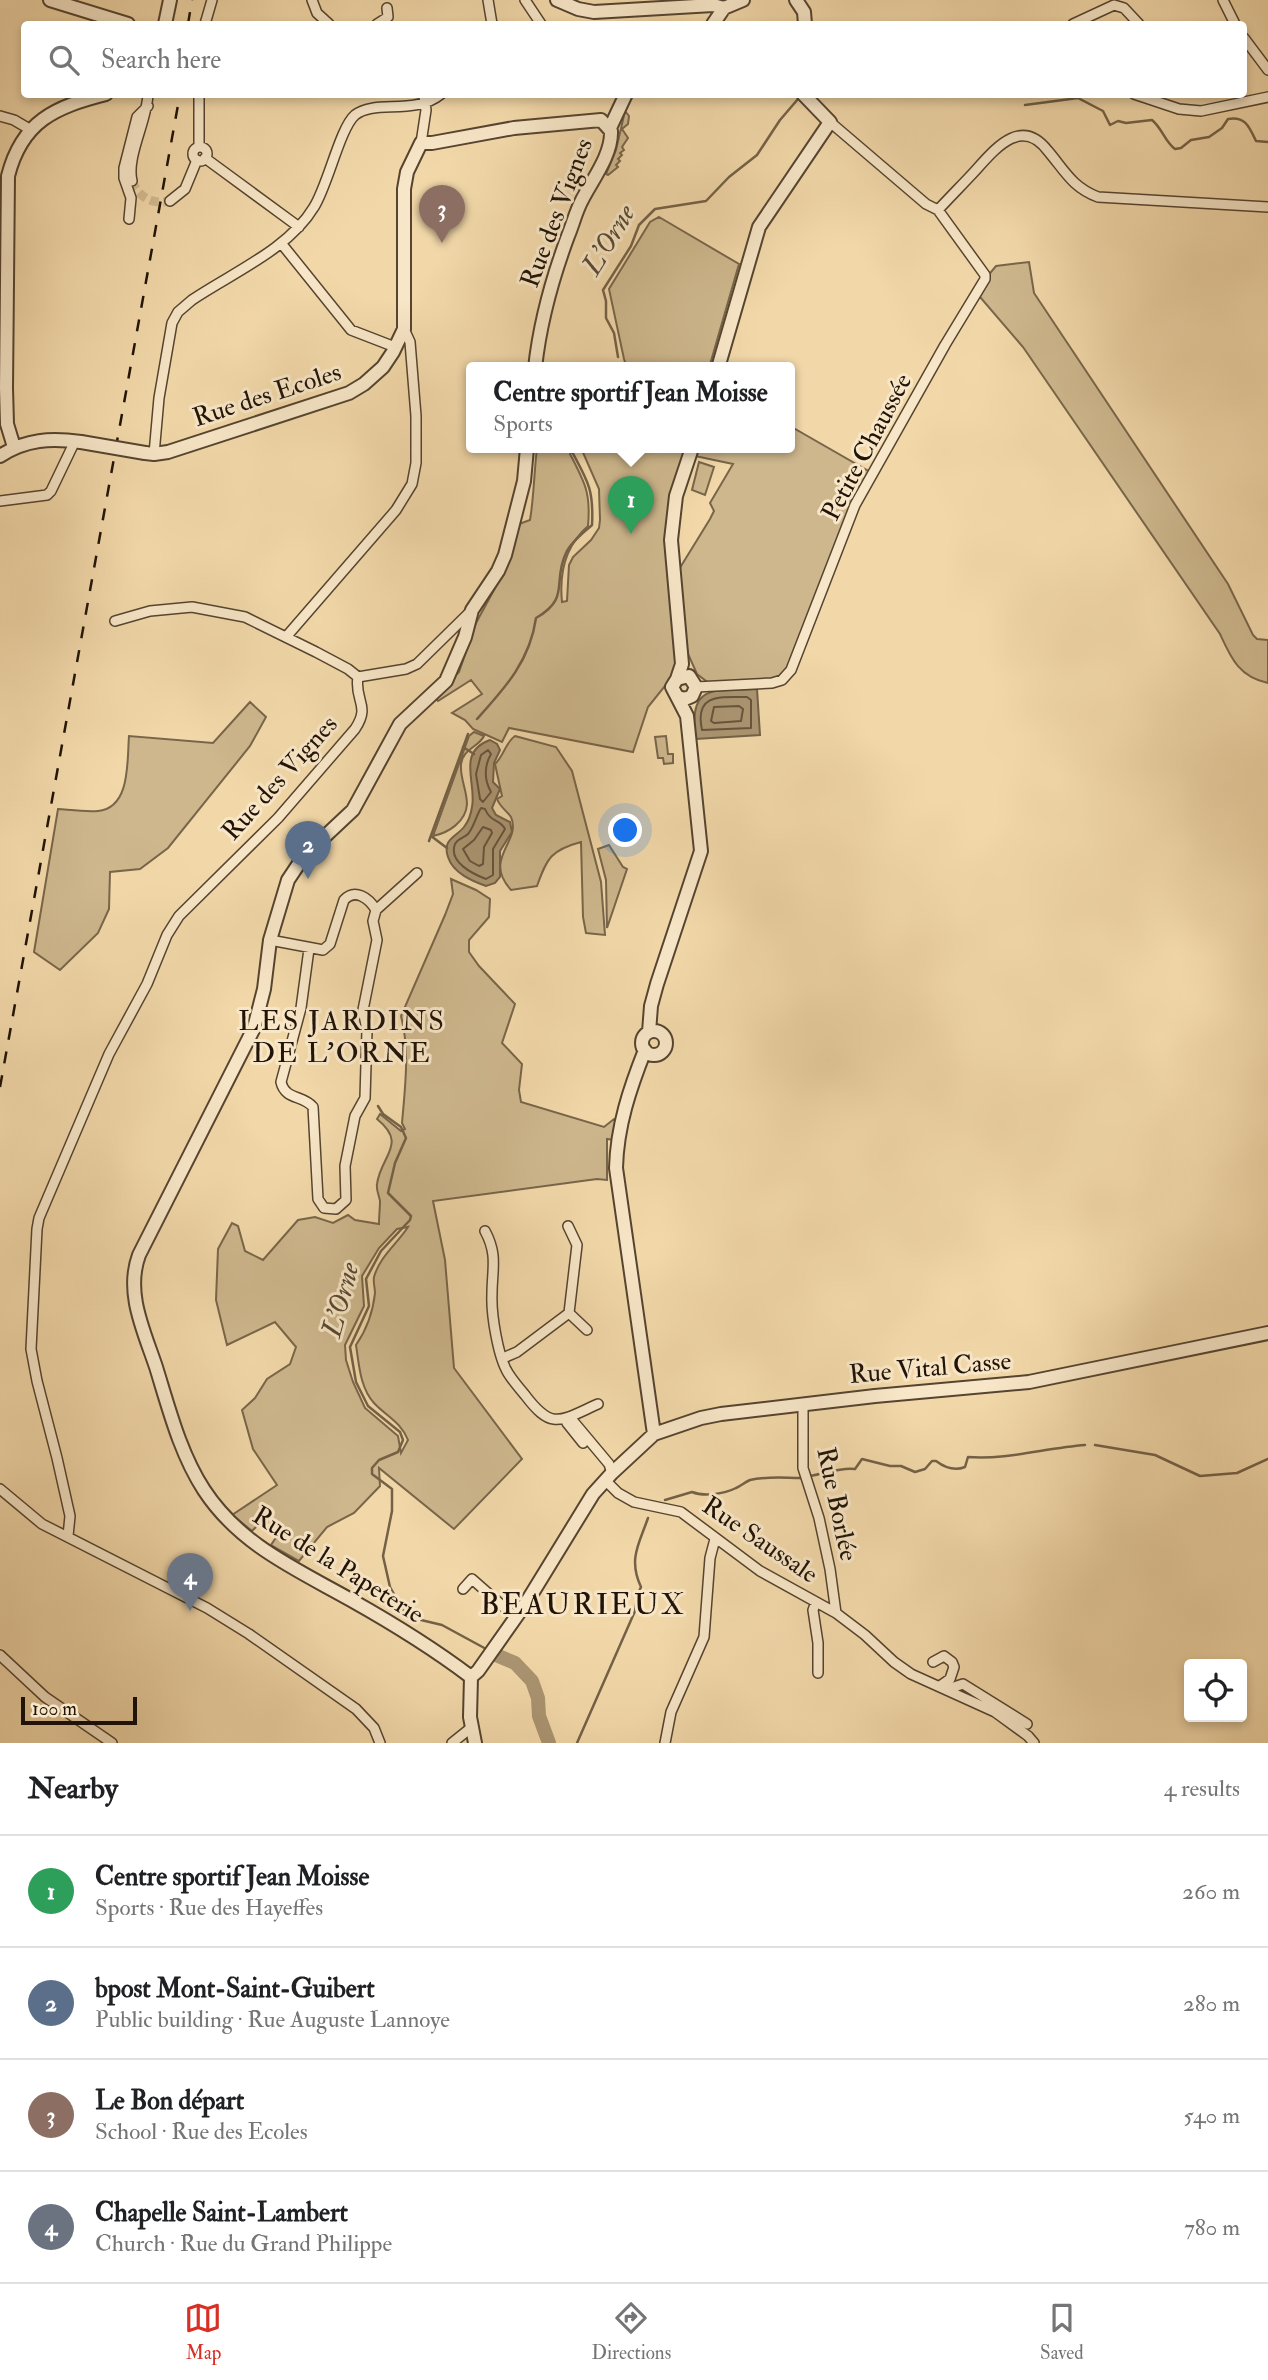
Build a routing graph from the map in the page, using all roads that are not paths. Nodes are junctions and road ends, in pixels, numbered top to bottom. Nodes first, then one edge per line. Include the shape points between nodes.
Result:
1 (50, 0) edge
2 (170, 0) edge
3 (212, 0) edge
4 (312, 0) edge
5 (488, 0) edge
6 (525, 0) edge
7 (557, 0) edge
8 (743, 0) edge
9 (796, 0) edge
10 (1223, 0) edge
11 (681, 3) edge
12 (387, 8) dead end
13 (724, 8) junction
14 (118, 21) edge
15 (165, 21) edge
16 (206, 21) edge
17 (326, 21) edge
18 (382, 21) edge
19 (492, 21) edge
20 (539, 21) edge
21 (715, 21) edge
22 (805, 21) edge
23 (1079, 21) edge
24 (1136, 21) edge
25 (1234, 21) edge
26 (1247, 45) edge
27 (1268, 70) edge
28 (1268, 97) edge
29 (93, 98) edge
30 (148, 98) edge
31 (199, 98) edge
32 (807, 98) edge
33 (1147, 98) edge
34 (423, 99) edge
35 (624, 99) edge
36 (148, 106) junction
37 (0, 116) edge
38 (830, 122) junction
39 (605, 124) junction
40 (31, 130) junction
41 (421, 143) junction
42 (201, 159) junction
43 (132, 181) dead end
44 (170, 201) dead end
45 (1268, 206) edge
46 (938, 210) junction
47 (129, 219) dead end
48 (299, 227) junction
49 (281, 243) junction
50 (404, 329) junction
51 (396, 347) junction
52 (536, 362) edge
53 (720, 362) edge
54 (78, 442) junction
55 (14, 447) junction
56 (149, 453) junction
57 (527, 453) edge
58 (690, 453) edge
59 (0, 456) edge
60 (0, 501) edge
61 (472, 610) junction
62 (115, 621) dead end
63 (286, 637) junction
64 (358, 677) junction
65 (688, 685) junction
66 (678, 697) junction
67 (687, 716) junction
68 (417, 873) dead end
69 (376, 910) junction
70 (270, 940) junction
71 (309, 949) junction
72 (652, 1027) junction
73 (649, 1052) junction
74 (568, 1226) dead end
75 (485, 1231) dead end
76 (569, 1313) junction
77 (587, 1330) dead end
78 (1268, 1333) edge
79 (503, 1358) junction
80 (598, 1404) dead end
81 (803, 1404) junction
82 (566, 1418) junction
83 (654, 1434) junction
84 (609, 1477) junction
85 (0, 1489) edge
86 (68, 1536) junction
87 (715, 1539) junction
88 (463, 1589) dead end
89 (816, 1602) junction
90 (836, 1613) junction
91 (515, 1618) junction
92 (0, 1655) edge
93 (933, 1662) dead end
94 (818, 1673) dead end
95 (471, 1677) junction
96 (944, 1687) junction
97 (1027, 1724) dead end
98 (472, 1727) junction
99 (112, 1743) edge
100 (380, 1743) edge
101 (452, 1743) edge
102 (475, 1743) edge
103 (665, 1743) edge
104 (1034, 1743) edge

1 - 14 street
2 - 15 street
3 - 16 street
4 - 17 street
5 - 19 street
6 - 20 street
7 - 11 street via 598,12
8 - 13 street
9 - 22 street
10 - 25 street
11 - 13 street
12 - 18 street via 388,18
13 - 21 street
23 - 24 street via 1114,5
26 - 27 street
28 - 33 street via 1201,111
29 - 40 street via 53,111
30 - 36 street
31 - 42 street via 199,147 193,153
32 - 38 street
34 - 41 street
34 - 48 street via 365,109 354,116 323,191
35 - 39 street
36 - 43 street
36 - 47 street via 137,117 124,168 131,198
37 - 40 street
38 - 46 street
38 - 53 street via 759,227
39 - 41 street via 539,125
39 - 52 street, Rue des Vignes via 610,143 582,199 548,294
40 - 55 street via 8,176 6,388
41 - 50 street, Rue des Ecoles via 406,175
42 - 44 street via 185,190
42 - 48 street
45 - 46 street via 1098,197 1074,185 1042,143 1021,136 1001,143
46 - 65 street, Petite Chaussée via 985,279 855,505 789,673 772,683
48 - 49 street
49 - 51 street via 351,330
49 - 56 street via 178,312 168,342
50 - 51 street, Rue des Ecoles
50 - 63 street via 411,342 416,416 412,484 396,510
51 - 56 street, Rue des Ecoles via 376,374 353,391 168,452
54 - 55 street, Rue des Ecoles via 42,440
54 - 56 street, Rue des Ecoles, bridge
54 - 60 street via 47,495
55 - 59 street
57 - 61 street via 505,555
58 - 65 street via 676,496 671,540 682,664
61 - 64 street via 416,664
61 - 70 street, Rue de la Papeterie via 446,681 400,724 353,810 297,865 285,888
62 - 63 street via 150,611 192,607 244,618
63 - 64 street
64 - 86 street, Rue des Vignes via 363,709 358,724 278,818 179,916 167,935 147,984 115,1041 37,1223 31,1336 34,1371 69,1516
65 - 66 street via 685,699
65 - 66 street via 672,687
65 - 67 street
66 - 67 street
67 - 72 street via 700,856 659,976 651,1006
68 - 69 street
69 - 71 street via 362,896 349,895 328,946
69 - 71 street via 377,940 363,1010 367,1030 365,1098 355,1116 345,1166 347,1198 334,1210 324,1208 318,1199 313,1107 288,1095 281,1082 301,1008
70 - 71 street
70 - 95 street, Rue de la Papeterie via 254,1028 139,1255 133,1289 138,1313 176,1431 191,1468 214,1504 251,1542
72 - 73 street via 642,1039
72 - 73 street via 665,1044 663,1051
73 - 83 street via 627,1100 616,1168
74 - 76 street via 577,1245
75 - 79 street via 495,1254 491,1305
76 - 77 street
76 - 79 street
78 - 81 street, Rue Vital Casse via 1030,1382
79 - 82 street via 509,1374 536,1409 548,1419
80 - 82 street
81 - 83 street, Rue Vital Casse via 713,1415
81 - 90 street, Rue Borlée via 803,1468 831,1569
82 - 84 street, Rue Saussale via 608,1464
83 - 84 street, Rue Vital Casse
84 - 87 street, Rue Saussale via 618,1493 634,1502 681,1512
84 - 91 street, Rue Vital Casse via 593,1494
85 - 86 street via 30,1516
86 - 100 street via 249,1634 356,1709 374,1728
87 - 89 street, Rue Saussale
87 - 103 street via 704,1637 671,1712
88 - 91 street via 472,1579
89 - 90 street, Rue Saussale
89 - 94 street, Rue Saussale
90 - 96 street, Rue Saussale via 911,1674
91 - 95 street, Rue Vital Casse
92 - 99 street via 45,1697
93 - 96 street via 944,1656 952,1662 952,1676
95 - 98 street
96 - 97 street, Rue Saussale via 963,1684
96 - 104 street, Rue Saussale via 995,1713
98 - 101 street
98 - 102 street

